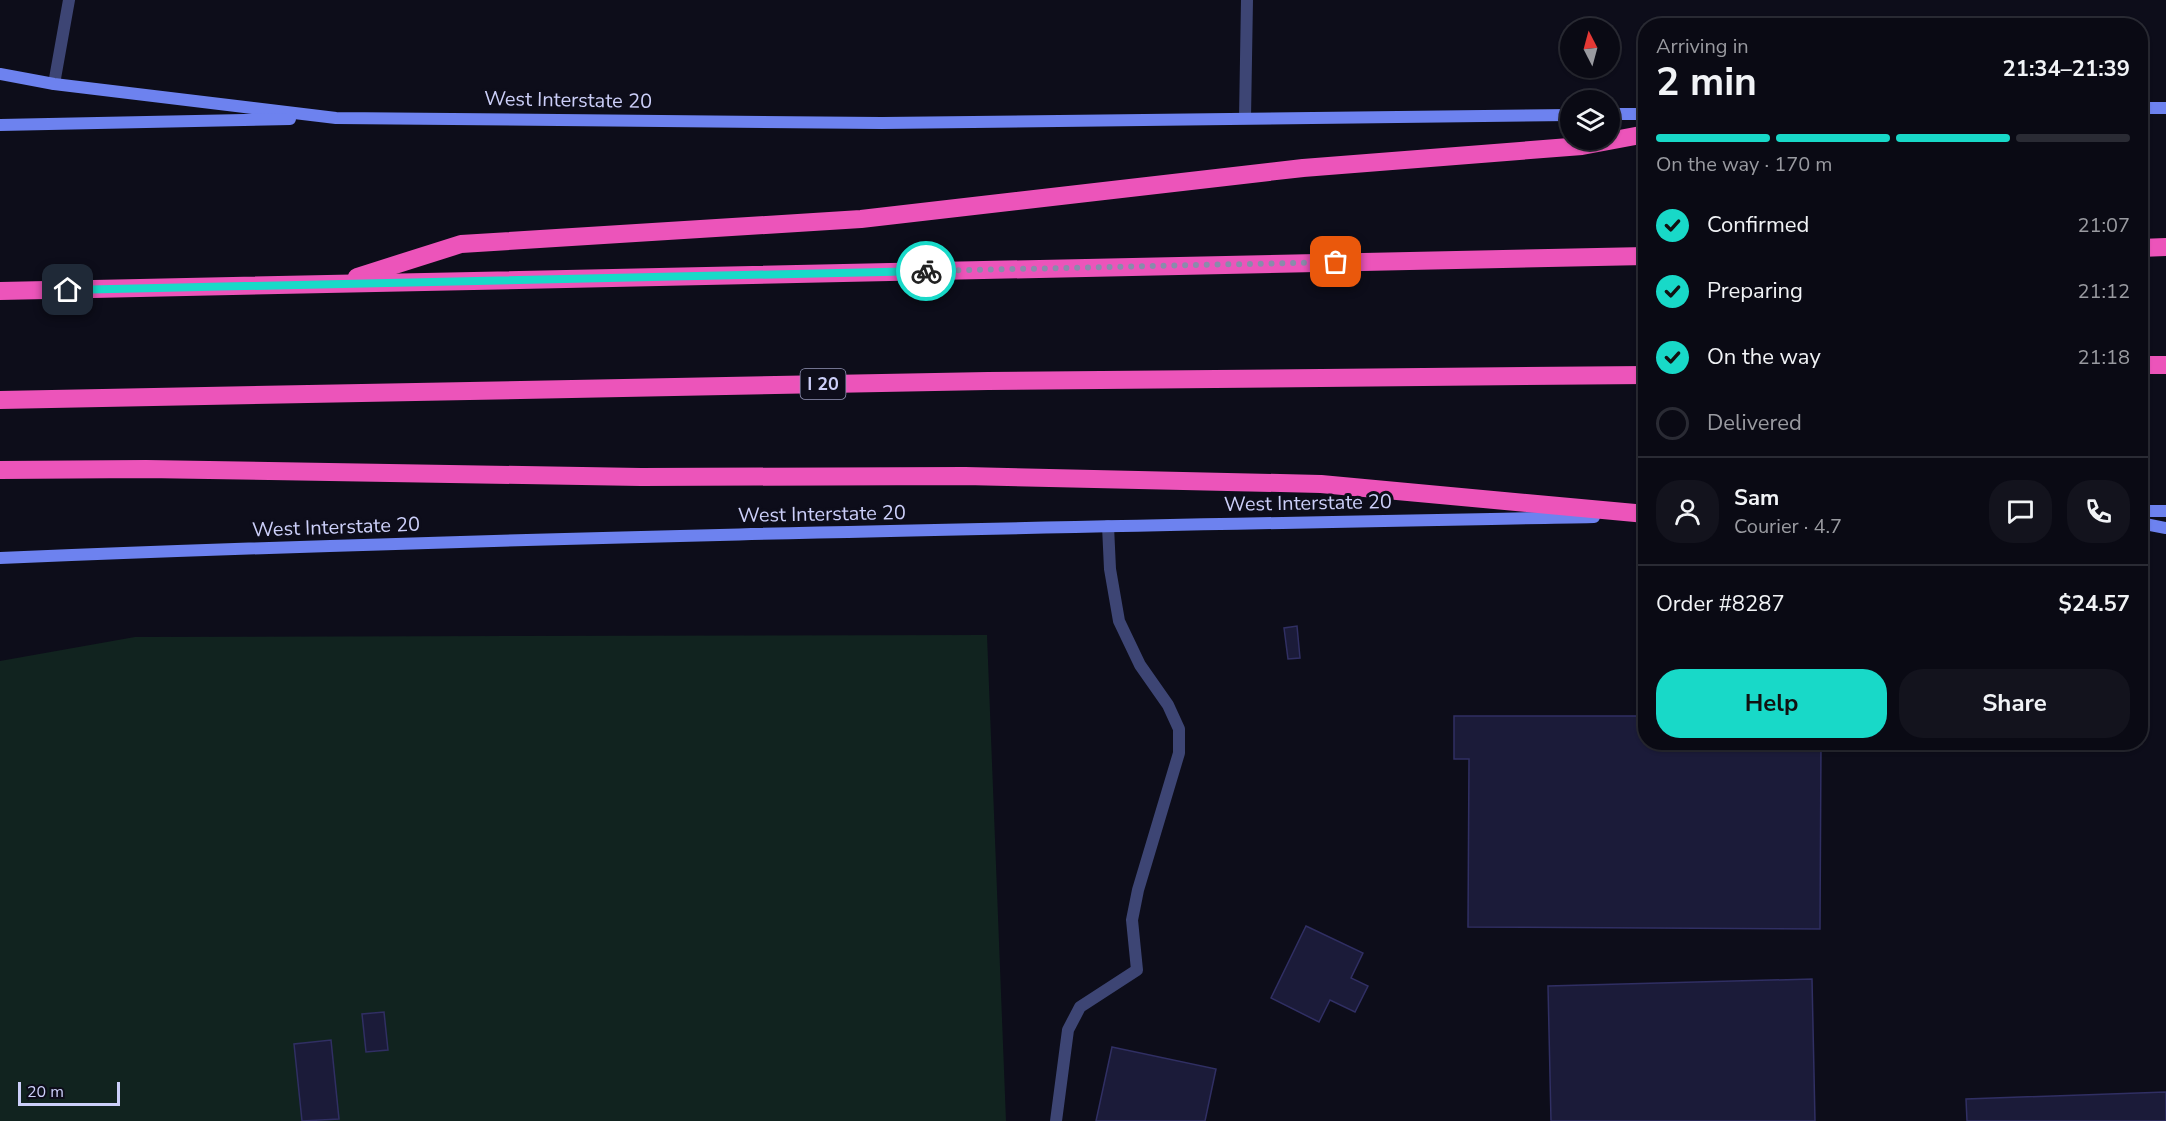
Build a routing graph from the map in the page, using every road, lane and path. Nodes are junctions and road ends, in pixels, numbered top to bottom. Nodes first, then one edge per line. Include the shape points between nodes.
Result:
1 (69, 0) edge
2 (1247, 0) edge
3 (0, 74) edge
4 (54, 84) junction
5 (2148, 108) edge
6 (2166, 108) edge
7 (1620, 114) edge
8 (1638, 114) edge
9 (1560, 115) edge
10 (336, 118) junction
11 (1245, 118) junction
12 (0, 125) edge
13 (1638, 136) edge
14 (2166, 247) edge
15 (2148, 248) edge
16 (1638, 256) edge
17 (338, 283) junction
18 (0, 291) edge
19 (2148, 365) edge
20 (2166, 365) edge
21 (1638, 375) edge
22 (0, 400) edge
23 (0, 470) edge
24 (2148, 511) edge
25 (2166, 511) edge
26 (1638, 514) edge
27 (1638, 515) edge
28 (2148, 525) edge
29 (1108, 526) junction
30 (2166, 528) edge
31 (0, 558) edge
32 (1056, 1121) edge

1 - 4 street
2 - 11 street
3 - 4 main road, West Interstate 20
4 - 10 main road, West Interstate 20
5 - 6 main road
7 - 8 main road
9 - 11 main road, West Interstate 20
10 - 11 main road, West Interstate 20 via 882,123
10 - 12 main road
13 - 17 highway via 1582,146 1303,168 861,219 461,244
14 - 15 highway
16 - 17 highway
17 - 18 highway
19 - 20 highway
21 - 22 highway, I 20 via 976,381
23 - 26 highway via 641,477 965,476 1321,484
24 - 25 main road
27 - 29 main road, West Interstate 20
28 - 30 main road
29 - 31 main road, West Interstate 20
29 - 32 street via 1119,621 1179,729 1179,753 1132,920 1137,970 1080,1007 1068,1030

